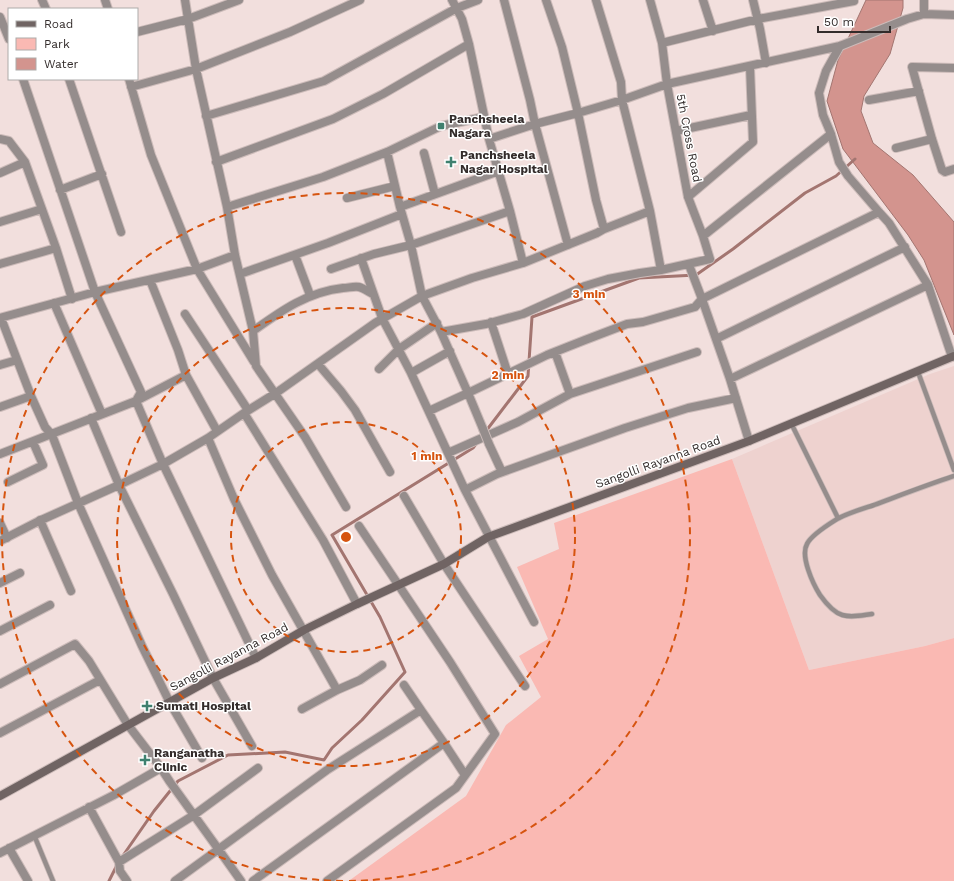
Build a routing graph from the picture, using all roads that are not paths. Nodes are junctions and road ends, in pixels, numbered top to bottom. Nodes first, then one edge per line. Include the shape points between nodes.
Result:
1 (185, 0) edge
2 (239, 0) edge
3 (360, 0) edge
4 (452, 0) edge
5 (478, 0) edge
6 (504, 0) edge
7 (546, 0) edge
8 (596, 0) edge
9 (650, 0) edge
10 (703, 0) edge
11 (753, 0) edge
12 (924, 0) edge
13 (854, 1) dead end
14 (457, 8) junction
15 (924, 14) junction
16 (954, 16) edge
17 (0, 17) edge
18 (188, 19) junction
19 (758, 19) junction
20 (713, 31) junction
21 (138, 32) edge
22 (8, 37) edge
23 (662, 43) junction
24 (469, 44) junction
25 (840, 46) junction
26 (766, 63) junction
27 (750, 67) junction
28 (954, 68) edge
29 (196, 69) junction
30 (22, 80) edge
31 (69, 80) edge
32 (129, 80) edge
33 (667, 84) junction
34 (131, 88) junction
35 (919, 91) junction
36 (622, 100) junction
37 (869, 100) dead end
38 (578, 114) junction
39 (751, 115) junction
40 (206, 116) junction
41 (484, 117) junction
42 (535, 124) junction
43 (676, 131) junction
44 (831, 134) junction
45 (0, 139) edge
46 (489, 139) junction
47 (932, 139) junction
48 (896, 148) dead end
49 (387, 152) junction
50 (424, 153) dead end
51 (25, 162) junction
52 (216, 162) junction
53 (954, 169) edge
54 (499, 171) junction
55 (0, 173) edge
56 (102, 174) junction
57 (395, 186) junction
58 (60, 190) junction
59 (436, 194) junction
60 (688, 197) junction
61 (347, 198) dead end
62 (227, 207) junction
63 (42, 209) junction
64 (401, 211) junction
65 (510, 211) junction
66 (650, 211) junction
67 (879, 212) junction
68 (0, 222) edge
69 (604, 229) junction
70 (121, 232) dead end
71 (703, 236) junction
72 (411, 245) junction
73 (568, 245) junction
74 (905, 247) junction
75 (56, 248) junction
76 (235, 254) junction
77 (294, 255) junction
78 (361, 258) junction
79 (523, 263) junction
80 (0, 264) edge
81 (690, 268) junction
82 (197, 269) junction
83 (331, 269) dead end
84 (661, 270) junction
85 (240, 274) junction
86 (150, 280) junction
87 (928, 285) junction
88 (95, 292) junction
89 (373, 294) junction
90 (310, 295) junction
91 (422, 296) junction
92 (72, 299) junction
93 (702, 299) junction
94 (54, 303) junction
95 (185, 314) dead end
96 (0, 318) edge
97 (382, 318) junction
98 (491, 322) junction
99 (437, 323) junction
100 (253, 331) junction
101 (441, 332) junction
102 (716, 340) junction
103 (399, 349) junction
104 (450, 351) junction
105 (555, 352) junction
106 (697, 352) dead end
107 (953, 357) edge
108 (17, 360) junction
109 (318, 364) junction
110 (0, 365) edge
111 (256, 366) junction
112 (379, 369) dead end
113 (918, 372) junction
114 (411, 373) junction
115 (508, 374) junction
116 (186, 375) junction
117 (730, 379) junction
118 (276, 393) junction
119 (468, 393) junction
120 (570, 394) junction
121 (31, 396) junction
122 (736, 398) junction
123 (136, 401) junction
124 (0, 407) edge
125 (429, 411) junction
126 (246, 412) junction
127 (102, 414) junction
128 (91, 418) junction
129 (791, 423) junction
130 (217, 431) junction
131 (52, 435) junction
132 (486, 437) junction
133 (208, 438) junction
134 (749, 441) junction
135 (33, 442) junction
136 (448, 453) junction
137 (0, 454) edge
138 (163, 464) junction
139 (954, 470) edge
140 (390, 472) dead end
141 (502, 472) junction
142 (954, 476) edge
143 (8, 482) dead end
144 (119, 486) junction
145 (464, 490) junction
146 (404, 496) dead end
147 (78, 503) junction
148 (346, 507) dead end
149 (838, 518) junction
150 (40, 520) junction
151 (0, 523) edge
152 (359, 526) dead end
153 (488, 537) junction
154 (3, 539) edge
155 (444, 564) junction
156 (20, 573) dead end
157 (0, 583) edge
158 (398, 585) junction
159 (70, 591) dead end
160 (361, 602) junction
161 (50, 604) dead end
162 (872, 614) dead end
163 (534, 622) dead end
164 (304, 630) junction
165 (0, 631) edge
166 (256, 658) junction
167 (382, 665) dead end
168 (213, 678) junction
169 (100, 680) junction
170 (0, 684) edge
171 (404, 685) dead end
172 (525, 686) dead end
173 (337, 690) junction
174 (170, 702) junction
175 (302, 709) dead end
176 (421, 710) junction
177 (128, 725) junction
178 (0, 733) edge
179 (444, 743) junction
180 (252, 746) dead end
181 (202, 758) dead end
182 (161, 768) junction
183 (258, 768) dead end
184 (465, 775) junction
185 (0, 796) edge
186 (89, 807) junction
187 (194, 815) junction
188 (34, 835) junction
189 (9, 848) junction
190 (220, 850) junction
191 (0, 853) edge
192 (119, 862) junction
193 (28, 881) edge
194 (53, 881) edge
195 (127, 881) edge
196 (175, 881) edge
197 (241, 881) edge
198 (253, 881) edge
199 (327, 881) edge

1 - 18 street
2 - 18 street
3 - 29 street via 290,32
4 - 14 street
5 - 14 street
6 - 42 street
7 - 38 street via 562,47
8 - 36 street via 621,82
9 - 23 street, 5th Cross Road
10 - 20 street
11 - 19 street
12 - 15 street
13 - 19 street
14 - 24 street
14 - 40 street via 324,81
15 - 16 street
15 - 25 street
17 - 22 street
18 - 21 street
18 - 29 street
19 - 20 street
19 - 26 street
20 - 23 street
23 - 33 street, 5th Cross Road
24 - 41 street
24 - 52 street via 333,119
25 - 26 street
25 - 44 street via 826,71 819,93 822,115
26 - 27 street
27 - 33 street
27 - 39 street
28 - 35 street via 912,67
29 - 34 street
29 - 40 street
30 - 58 street
31 - 56 street
32 - 34 street
33 - 36 street
33 - 43 street, 5th Cross Road
34 - 82 street via 151,155
35 - 37 street
35 - 47 street
36 - 38 street
36 - 66 street
38 - 42 street
38 - 69 street
39 - 43 street
39 - 60 street via 753,142
40 - 52 street
41 - 46 street
41 - 49 street via 442,126
42 - 46 street
42 - 73 street
43 - 60 street, 5th Cross Road
44 - 67 street via 839,162
44 - 71 street
45 - 51 street via 9,141
46 - 54 street
47 - 48 street
47 - 53 street via 943,171
49 - 57 street
49 - 62 street
50 - 59 street
51 - 55 street
51 - 63 street
52 - 62 street
54 - 59 street
54 - 65 street
56 - 58 street
56 - 70 street
57 - 61 street
57 - 64 street
58 - 88 street
59 - 64 street
60 - 71 street, 5th Cross Road
62 - 76 street
63 - 68 street
63 - 75 street
64 - 72 street
64 - 77 street
65 - 72 street
65 - 79 street
66 - 69 street
66 - 84 street
67 - 74 street
67 - 93 street
69 - 73 street
71 - 81 street, 5th Cross Road via 710,260
72 - 78 street
72 - 91 street
73 - 79 street
74 - 87 street
74 - 102 street
75 - 80 street
75 - 92 street
76 - 82 street
76 - 85 street
77 - 85 street
77 - 90 street
78 - 83 street
78 - 89 street
79 - 91 street
81 - 84 street
81 - 93 street
82 - 86 street
82 - 111 street
84 - 98 street via 608,278 523,314
85 - 100 street
86 - 88 street
86 - 116 street
87 - 107 street
87 - 117 street
88 - 92 street
88 - 123 street via 141,392
89 - 90 street via 359,287 350,287
89 - 97 street
90 - 100 street
91 - 97 street
91 - 99 street
92 - 94 street
93 - 102 street
93 - 105 street via 695,307 627,324
94 - 96 street
94 - 127 street
95 - 126 street
96 - 108 street
97 - 103 street
97 - 109 street
98 - 101 street
98 - 115 street
99 - 101 street
99 - 103 street
100 - 111 street
101 - 104 street
102 - 117 street
103 - 112 street
103 - 114 street
104 - 114 street
104 - 119 street
105 - 115 street
105 - 120 street
106 - 120 street
107 - 113 street, Sangolli Rayanna Road
108 - 110 street
108 - 121 street
109 - 118 street
109 - 140 street via 355,410
111 - 118 street
113 - 129 street, Sangolli Rayanna Road
113 - 139 lane
114 - 125 street
115 - 119 street
116 - 123 street
116 - 130 street
117 - 122 street
118 - 126 street
118 - 148 street
119 - 125 street
119 - 132 street
120 - 132 street
121 - 124 street
121 - 131 street via 45,427
122 - 134 street
122 - 141 street via 688,408
123 - 127 street
123 - 138 street
125 - 136 street
126 - 130 street
126 - 160 street
127 - 128 street
128 - 131 street
128 - 144 street
129 - 134 street, Sangolli Rayanna Road
129 - 149 lane
130 - 133 street
131 - 135 street
131 - 147 street
132 - 136 street
132 - 141 street
133 - 138 street
133 - 164 street via 272,575
134 - 153 street, Sangolli Rayanna Road
135 - 137 street
135 - 143 street via 43,465
136 - 145 street
138 - 144 street
138 - 166 street
141 - 145 street
142 - 149 lane
144 - 147 street
144 - 168 street
145 - 153 street
146 - 155 street
147 - 150 street
147 - 174 street
149 - 162 lane via 807,543 804,556 811,578 819,594 834,611 843,616 853,617
150 - 154 street
150 - 159 street
151 - 154 street
152 - 158 street
153 - 155 street, Sangolli Rayanna Road
153 - 163 street
155 - 158 street, Sangolli Rayanna Road
155 - 172 street
156 - 157 street
158 - 160 street, Sangolli Rayanna Road
158 - 184 street via 495,734
160 - 164 street, Sangolli Rayanna Road
161 - 165 street
164 - 166 street, Sangolli Rayanna Road
164 - 173 street
166 - 168 street, Sangolli Rayanna Road
167 - 173 street via 360,680
168 - 174 street, Sangolli Rayanna Road
168 - 180 street
169 - 170 street via 75,644
169 - 177 street
169 - 178 street
171 - 176 street
173 - 175 street
174 - 177 street, Sangolli Rayanna Road
174 - 181 street
176 - 179 street
176 - 190 street via 327,770
177 - 182 street
177 - 185 street, Sangolli Rayanna Road
179 - 184 street
179 - 198 street
182 - 186 street
182 - 187 street
183 - 187 street
184 - 199 street via 456,788
186 - 188 street
186 - 192 street
187 - 190 street
187 - 192 street
188 - 189 street
188 - 194 lane
189 - 191 street
189 - 193 street
190 - 196 street
190 - 197 street
192 - 195 street via 120,871

